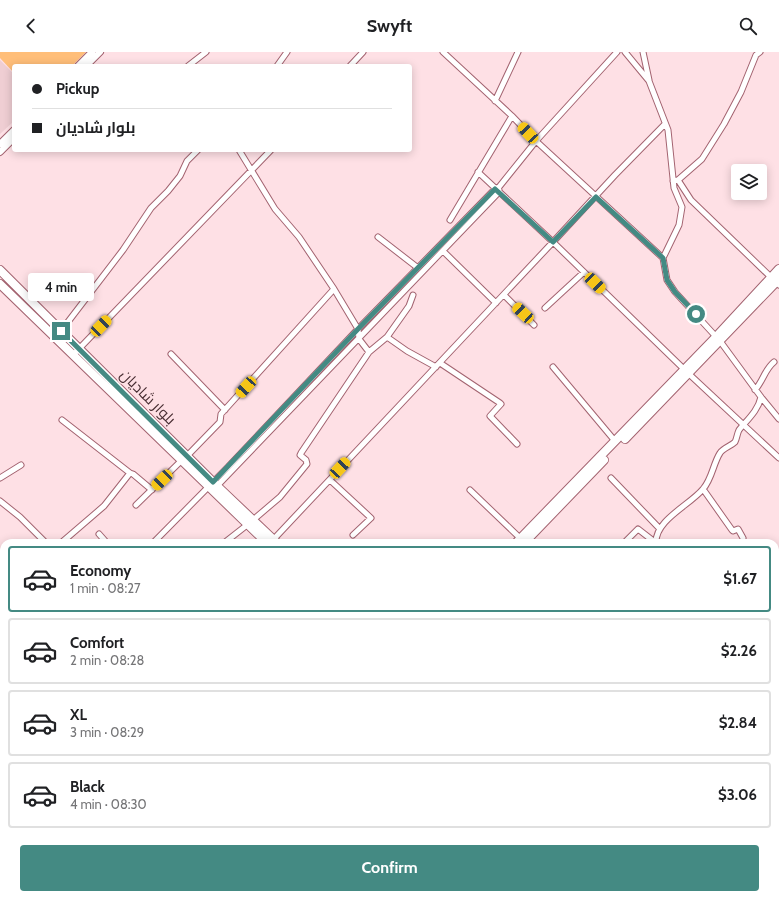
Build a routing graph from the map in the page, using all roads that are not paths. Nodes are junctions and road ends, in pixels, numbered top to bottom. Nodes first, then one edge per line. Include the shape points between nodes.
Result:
1 (92, 52) edge
2 (100, 52) edge
3 (206, 52) edge
4 (287, 52) edge
5 (363, 52) edge
6 (443, 52) edge
7 (518, 52) edge
8 (617, 52) edge
9 (625, 52) edge
10 (643, 52) edge
11 (760, 52) edge
12 (80, 64) edge
13 (88, 64) edge
14 (191, 64) edge
15 (278, 64) edge
16 (352, 64) edge
17 (649, 81) junction
18 (495, 101) junction
19 (512, 116) junction
20 (666, 124) junction
21 (12, 132) edge
22 (12, 140) edge
23 (536, 142) junction
24 (0, 144) edge
25 (0, 152) edge
26 (196, 152) edge
27 (240, 152) edge
28 (268, 152) edge
29 (252, 170) junction
30 (478, 172) junction
31 (676, 180) junction
32 (498, 190) junction
33 (596, 197) junction
34 (450, 220) dead end
35 (378, 237) dead end
36 (553, 242) junction
37 (443, 251) junction
38 (663, 258) junction
39 (418, 268) junction
40 (0, 270) edge
41 (779, 270) edge
42 (584, 272) junction
43 (776, 281) edge
44 (0, 284) edge
45 (334, 289) junction
46 (413, 295) dead end
47 (504, 295) junction
48 (496, 303) junction
49 (545, 308) dead end
50 (534, 325) dead end
51 (358, 329) junction
52 (61, 331) junction
53 (387, 337) junction
54 (359, 339) junction
55 (718, 339) junction
56 (76, 352) junction
57 (369, 352) junction
58 (170, 354) dead end
59 (774, 362) dead end
60 (438, 365) junction
61 (553, 367) dead end
62 (686, 371) junction
63 (755, 390) junction
64 (761, 397) junction
65 (225, 410) junction
66 (778, 416) edge
67 (62, 420) dead end
68 (745, 425) junction
69 (615, 441) junction
70 (517, 444) dead end
71 (184, 458) junction
72 (779, 458) edge
73 (21, 465) dead end
74 (130, 473) junction
75 (0, 478) edge
76 (611, 478) dead end
77 (330, 480) junction
78 (213, 485) junction
79 (703, 489) junction
80 (152, 490) junction
81 (470, 490) dead end
82 (0, 501) edge
83 (136, 505) dead end
84 (250, 523) junction
85 (660, 529) junction
86 (99, 534) dead end
87 (354, 535) dead end
88 (743, 538) dead end
89 (42, 539) edge
90 (66, 539) edge
91 (103, 539) edge
92 (157, 539) edge
93 (229, 539) edge
94 (268, 539) edge
95 (274, 539) edge
96 (519, 539) edge
97 (525, 539) edge
98 (525, 539) edge
99 (628, 539) edge
100 (651, 539) edge
101 (656, 539) edge

1 - 12 street
2 - 13 street
3 - 14 street
4 - 15 street
5 - 16 street
6 - 18 street
7 - 18 street
8 - 23 street
9 - 17 street
10 - 17 street
11 - 31 street via 724,124 702,159
17 - 20 street
18 - 19 street
19 - 23 street
19 - 30 street
20 - 31 street
20 - 33 street
21 - 24 street
22 - 25 street
23 - 32 street
23 - 33 street
26 - 52 street via 187,161 180,176 168,191 151,208 123,250
27 - 29 street
28 - 29 street
29 - 45 street via 275,209 299,237
29 - 56 street
30 - 32 street
30 - 34 street
31 - 38 street via 674,188 682,207 679,225
31 - 43 street via 691,200
32 - 36 street
32 - 37 street
32 - 39 street
33 - 36 street
33 - 38 street
35 - 39 street
36 - 42 street
36 - 47 street
37 - 48 street
37 - 54 street
38 - 55 street via 667,280 671,286
39 - 51 street
40 - 52 main road, بلوار شادیان
41 - 43 main road
42 - 49 street
42 - 62 street
43 - 55 main road
44 - 56 main road, بلوار شادیان
45 - 51 street
45 - 65 street
46 - 53 street via 409,306
47 - 48 street
47 - 50 street
48 - 60 street
51 - 54 street
51 - 78 street
52 - 56 main road, بلوار شادیان
53 - 57 street
53 - 60 street via 407,351
54 - 57 street
54 - 78 street
55 - 62 main road
55 - 63 street
56 - 71 main road, بلوار شادیان
57 - 84 street via 301,452 300,455 307,464 280,497
58 - 65 street
59 - 63 street via 766,370
60 - 70 street via 501,404 490,416
60 - 77 street
61 - 69 street
62 - 68 street
62 - 69 main road
62 - 97 main road
63 - 64 street
64 - 66 street
64 - 68 street via 760,404
65 - 71 street via 220,415 220,422
67 - 74 street
68 - 72 street
68 - 79 street via 738,432 734,442 720,452
69 - 98 main road
71 - 78 main road, بلوار شادیان
71 - 80 street
73 - 75 street
74 - 80 street
74 - 90 street via 104,506
76 - 85 street
77 - 87 street via 371,518
77 - 95 street
78 - 84 main road, بلوار شادیان
78 - 92 street
79 - 85 street via 671,515
79 - 88 street via 732,530 738,529
80 - 83 street
81 - 96 street
82 - 89 street
84 - 93 street
84 - 94 main road, بلوار شادیان
85 - 101 street
86 - 91 street
99 - 100 street via 638,529

